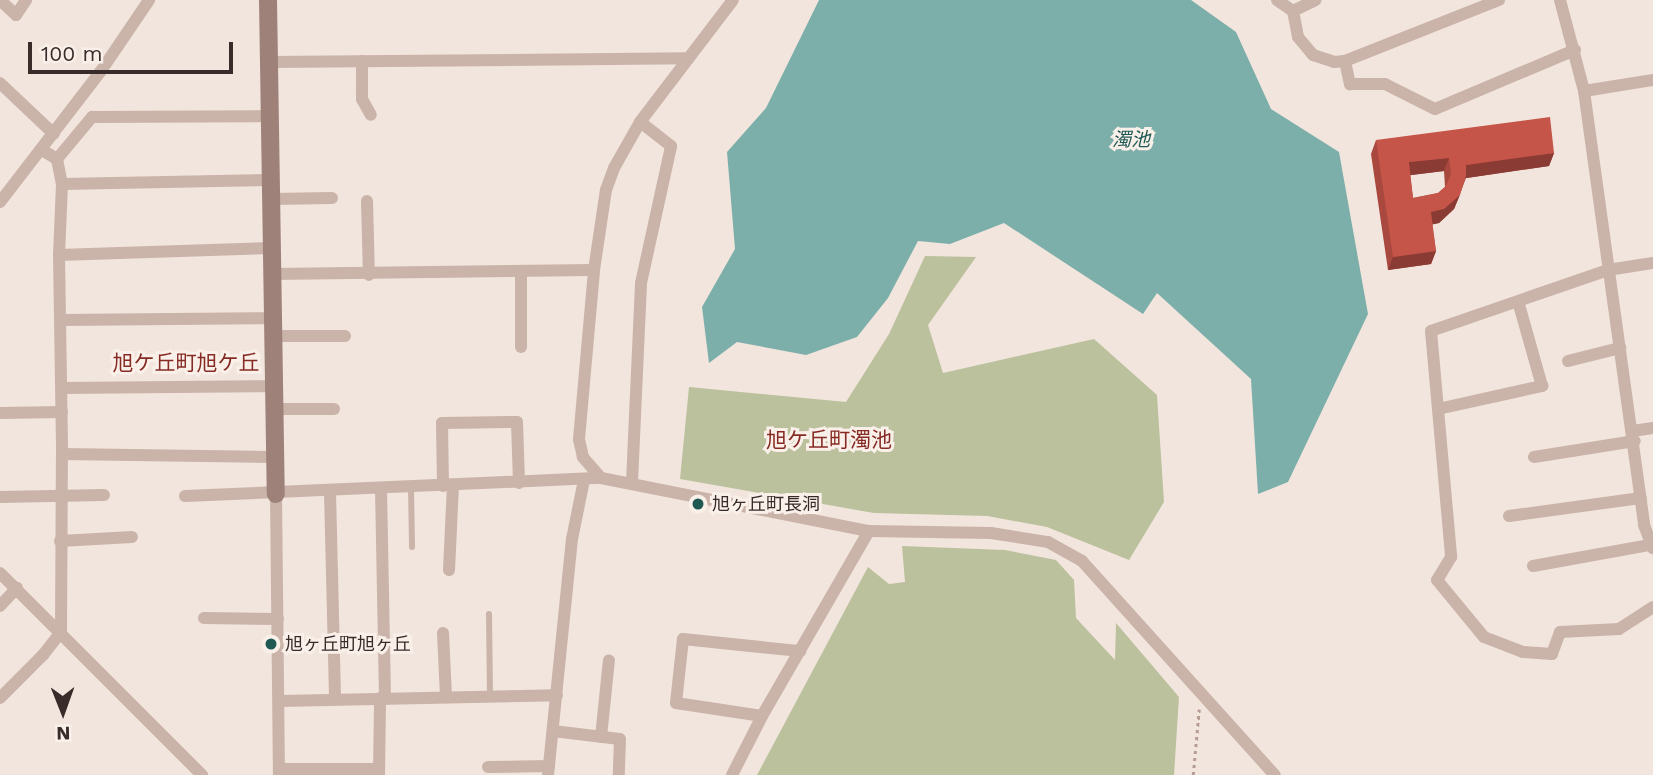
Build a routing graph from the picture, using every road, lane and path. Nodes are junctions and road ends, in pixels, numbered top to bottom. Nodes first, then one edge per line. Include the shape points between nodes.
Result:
1 (0, 0) edge
2 (26, 0) edge
3 (149, 0) edge
4 (268, 0) edge
5 (733, 0) edge
6 (1277, 0) edge
7 (1316, 0) edge
8 (1499, 0) edge
9 (1560, 0) edge
10 (1293, 11) junction
11 (1574, 50) junction
12 (688, 58) junction
13 (362, 61) junction
14 (1345, 61) junction
15 (269, 62) junction
16 (1653, 80) edge
17 (0, 82) edge
18 (1584, 91) junction
19 (371, 115) dead end
20 (272, 116) junction
21 (640, 122) junction
22 (54, 134) junction
23 (42, 150) junction
24 (57, 159) junction
25 (271, 180) junction
26 (62, 184) junction
27 (332, 198) dead end
28 (271, 199) junction
29 (367, 201) dead end
30 (0, 202) edge
31 (271, 248) junction
32 (59, 254) junction
33 (1653, 263) edge
34 (594, 270) junction
35 (521, 271) junction
36 (1608, 271) junction
37 (272, 274) junction
38 (369, 275) junction
39 (1518, 301) junction
40 (60, 320) junction
41 (272, 327) junction
42 (345, 336) dead end
43 (521, 346) dead end
44 (1620, 348) junction
45 (1568, 361) dead end
46 (274, 386) junction
47 (62, 388) junction
48 (1438, 408) junction
49 (274, 409) junction
50 (334, 409) dead end
51 (62, 412) junction
52 (0, 413) edge
53 (1653, 428) edge
54 (1634, 436) junction
55 (62, 454) junction
56 (275, 457) junction
57 (1534, 457) dead end
58 (601, 478) junction
59 (584, 480) junction
60 (632, 482) junction
61 (519, 483) junction
62 (448, 486) junction
63 (411, 488) junction
64 (381, 489) junction
65 (330, 492) junction
66 (275, 494) junction
67 (104, 495) dead end
68 (60, 496) junction
69 (185, 496) dead end
70 (0, 497) edge
71 (1641, 498) junction
72 (1509, 516) dead end
73 (869, 531) junction
74 (132, 537) dead end
75 (60, 541) junction
76 (1651, 546) edge
77 (412, 547) dead end
78 (1533, 566) dead end
79 (449, 569) dead end
80 (0, 573) edge
81 (17, 589) junction
82 (0, 606) edge
83 (1653, 607) edge
84 (489, 614) dead end
85 (204, 618) dead end
86 (278, 619) junction
87 (61, 632) junction
88 (443, 633) dead end
89 (800, 650) junction
90 (609, 660) dead end
91 (1195, 689) junction
92 (490, 694) junction
93 (557, 695) junction
94 (446, 696) junction
95 (383, 697) junction
96 (0, 698) edge
97 (335, 698) junction
98 (280, 701) junction
99 (762, 716) junction
100 (553, 731) junction
101 (601, 737) junction
102 (488, 767) dead end
103 (549, 771) edge
104 (279, 772) edge
105 (378, 772) edge
106 (202, 775) edge
107 (619, 775) edge
108 (732, 775) edge
109 (1193, 775) edge
110 (1275, 775) edge

1 - 2 street via 16,15
3 - 22 street
4 - 15 street
5 - 12 street
6 - 10 street
7 - 10 street
8 - 14 street
9 - 11 street
10 - 14 street via 1298,37 1313,55
11 - 14 street via 1435,109 1385,85 1350,84
11 - 18 street
12 - 13 street
12 - 21 street
13 - 15 street
13 - 19 street via 362,99
15 - 20 street
16 - 18 street
17 - 22 street
18 - 36 street
20 - 24 street via 92,117
20 - 25 street
21 - 34 street via 606,190
21 - 60 street via 671,146 641,283
22 - 23 street
23 - 24 street
23 - 30 street
24 - 26 street
25 - 26 street
25 - 28 street
26 - 32 street
27 - 28 street
28 - 31 street
29 - 38 street
31 - 32 street
31 - 37 street
32 - 40 street
33 - 36 street
34 - 35 street
34 - 58 street via 579,439 583,457
35 - 38 street
35 - 43 street
36 - 39 street
36 - 44 street
37 - 38 street
37 - 41 street
39 - 48 street via 1432,331
39 - 48 street via 1542,386
40 - 41 street
40 - 47 street
41 - 42 street
41 - 46 street
44 - 45 street
44 - 54 street
46 - 47 street
46 - 49 street
47 - 51 street
48 - 83 street via 1451,557 1437,580 1484,637 1522,652 1552,654 1560,632 1619,629
49 - 50 street
49 - 56 street
51 - 52 street
51 - 55 street
53 - 54 street
54 - 57 street
54 - 71 street
55 - 56 street
55 - 68 street
56 - 66 street
58 - 59 street
58 - 60 street
59 - 61 street
59 - 93 street via 572,539
60 - 73 street
61 - 62 street
61 - 62 street via 517,422 442,422
62 - 63 street
62 - 79 street
63 - 64 street
63 - 77 lane
64 - 65 street
64 - 95 street
65 - 66 street
65 - 97 street
66 - 69 street
66 - 86 street
67 - 68 street
68 - 70 street
68 - 75 street
71 - 72 street
71 - 76 street
73 - 89 street
73 - 91 street via 991,533 1048,542 1082,561
74 - 75 street
75 - 87 street
76 - 78 street
80 - 81 street
81 - 82 street
81 - 87 street
84 - 92 lane
85 - 86 street
86 - 98 street
87 - 96 street
87 - 106 street
88 - 94 street
89 - 99 street
89 - 99 street via 683,639 676,703
90 - 101 street
91 - 109 path via 1199,708
91 - 110 street
92 - 93 street
92 - 94 street
93 - 100 street
94 - 95 street
95 - 97 street
95 - 105 street
97 - 98 street
98 - 104 street
99 - 108 street
100 - 101 street
100 - 103 street
101 - 107 street via 620,739
102 - 103 street
104 - 105 street

